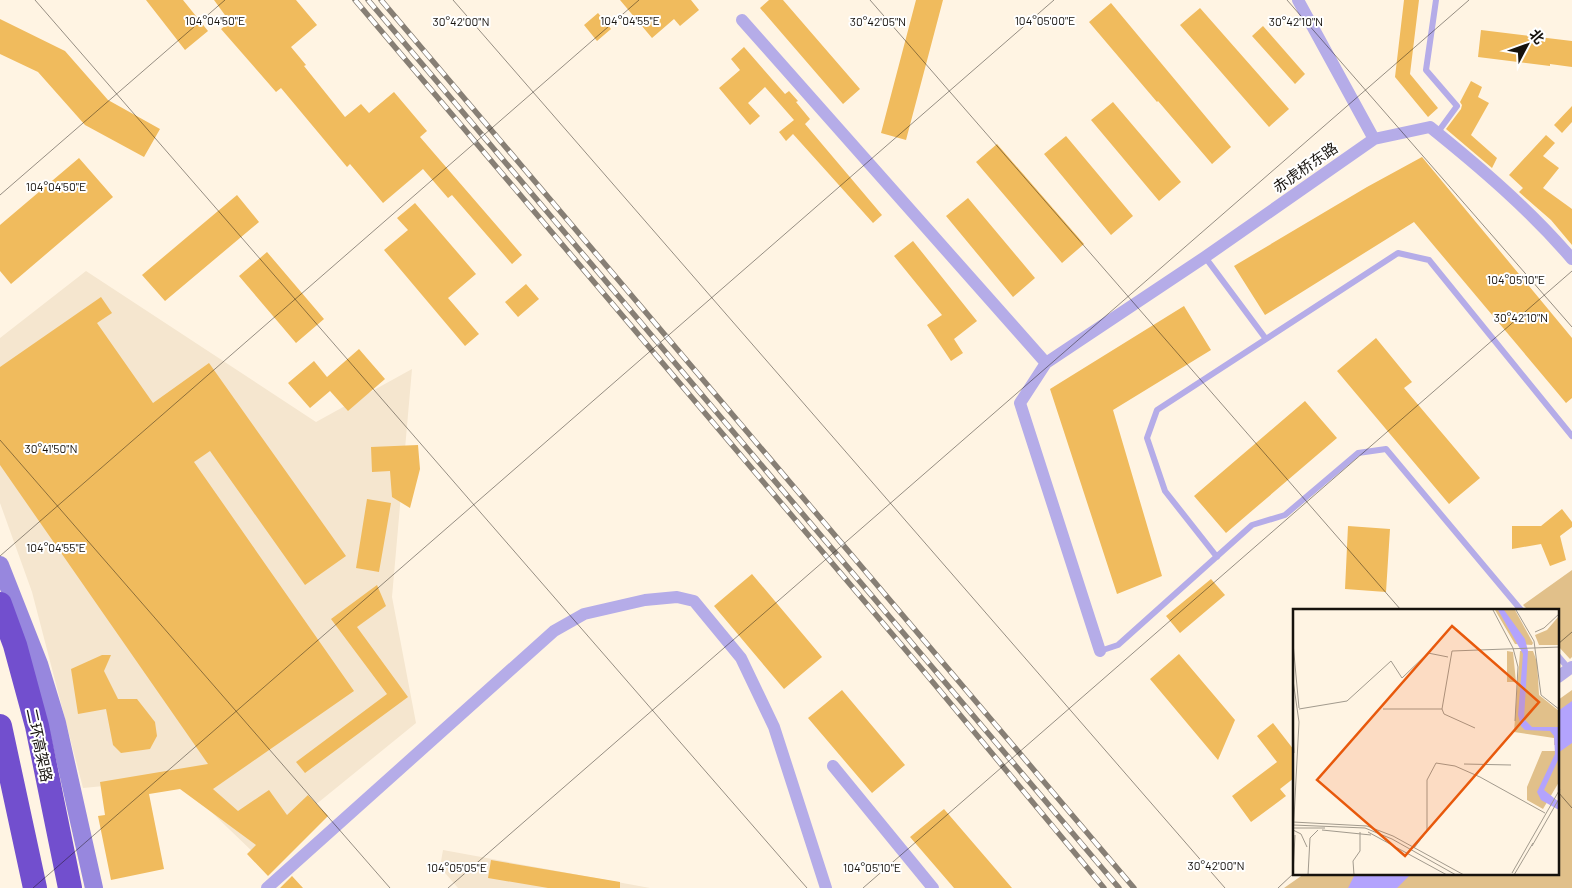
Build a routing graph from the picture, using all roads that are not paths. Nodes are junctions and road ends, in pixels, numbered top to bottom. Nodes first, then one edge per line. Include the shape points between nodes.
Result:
1 (1298, 0) edge
2 (1436, 0) edge
3 (742, 20) dead end
4 (1438, 132) junction
5 (1374, 140) junction
6 (1205, 257) junction
7 (1572, 259) edge
8 (1266, 339) junction
9 (1046, 364) junction
10 (1572, 436) edge
11 (1217, 556) junction
12 (0, 565) edge
13 (0, 604) edge
14 (1520, 609) edge
15 (15, 645) junction
16 (1100, 651) joint
17 (1560, 658) edge
18 (1571, 668) edge
19 (1560, 676) edge
20 (0, 726) edge
21 (833, 766) dead end
22 (0, 776) edge
23 (23, 888) edge
24 (35, 888) edge
25 (70, 888) edge
26 (84, 888) edge
27 (94, 888) edge
28 (267, 888) edge
29 (826, 888) edge
30 (933, 888) edge

1 - 5 street
2 - 4 lane via 1426,70 1457,106
3 - 9 street
4 - 5 street, 赤虎桥东路 via 1430,126
4 - 7 street via 1488,174 1548,231
5 - 6 street, 赤虎桥东路
6 - 8 lane
6 - 9 street, 赤虎桥东路
8 - 10 lane via 1398,253 1429,260
8 - 11 lane via 1157,410 1147,438 1165,491
9 - 16 street via 1020,403
11 - 14 lane via 1252,525 1285,515 1358,453 1386,449
11 - 16 lane via 1118,645
12 - 27 main road via 39,664 57,723
13 - 15 highway, 二环高架路
15 - 25 highway, 二环高架路 via 37,726
15 - 26 highway via 41,696
17 - 18 lane
18 - 19 street
20 - 24 highway
21 - 30 street
22 - 23 main road
28 - 29 street via 554,631 584,614 645,600 677,597 694,601 741,658 774,727

